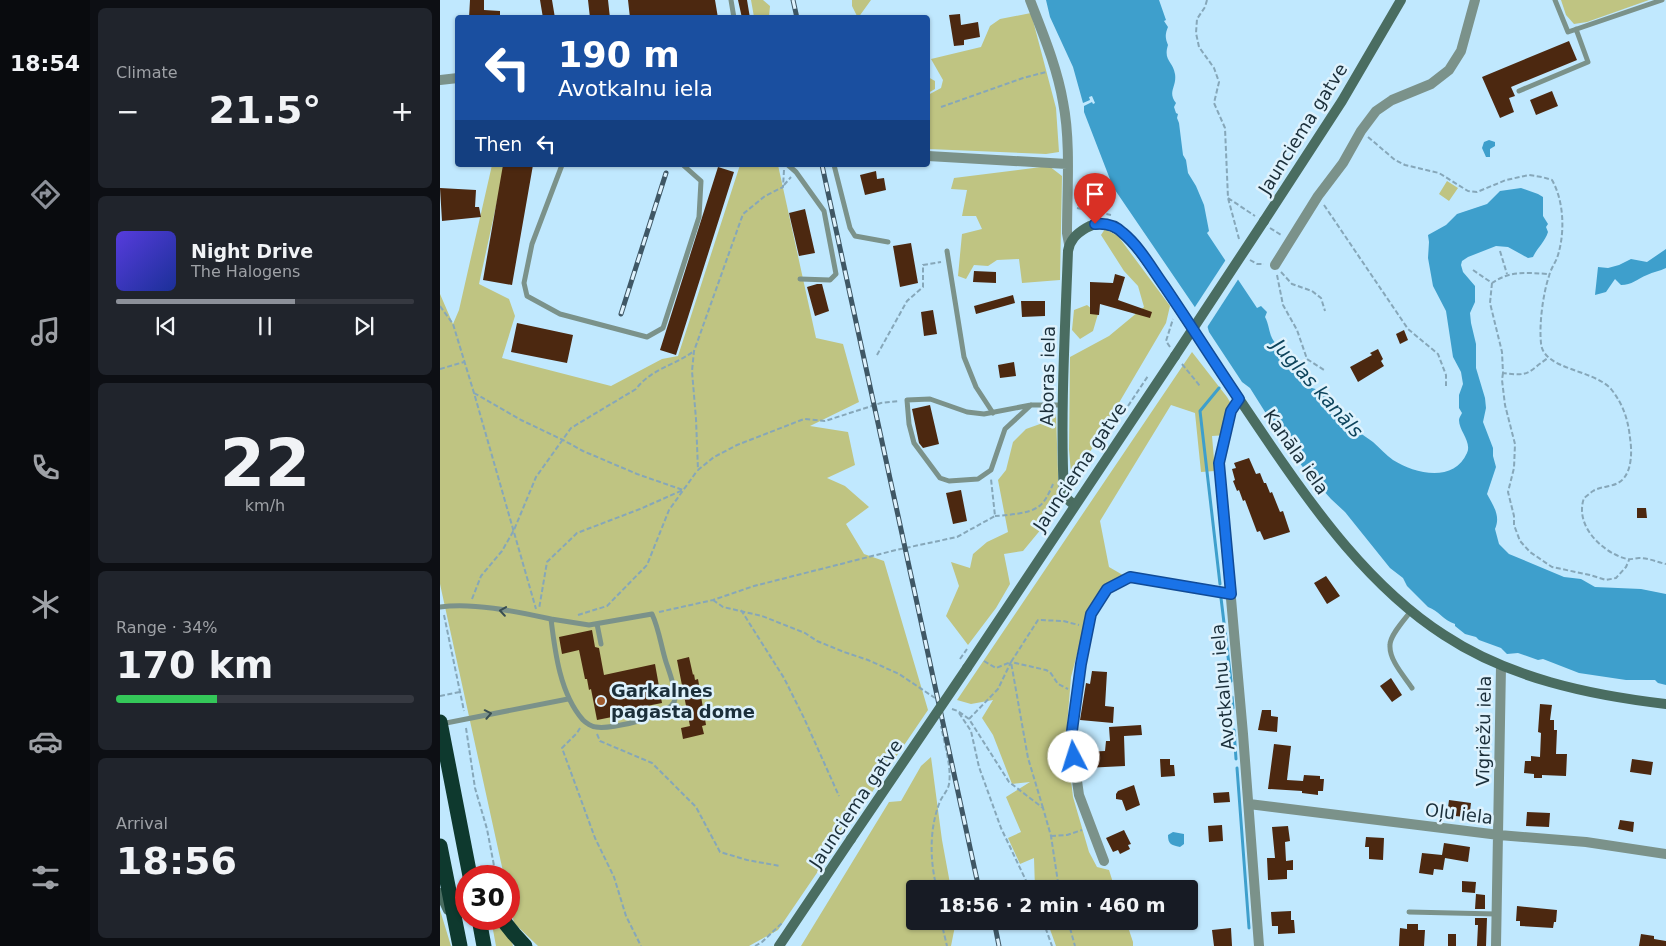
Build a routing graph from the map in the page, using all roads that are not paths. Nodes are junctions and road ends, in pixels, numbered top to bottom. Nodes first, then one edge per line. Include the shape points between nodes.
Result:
1 (731, 0) edge
2 (1030, 0) edge
3 (1401, 0) edge
4 (1474, 0) edge
5 (1555, 0) edge
6 (1662, 0) edge
7 (734, 15) edge
8 (1576, 29) junction
9 (455, 78) edge
10 (440, 80) edge
11 (1520, 91) dead end
12 (930, 156) edge
13 (1067, 164) junction
14 (561, 167) edge
15 (685, 167) edge
16 (790, 167) edge
17 (835, 167) edge
18 (888, 242) dead end
19 (1069, 244) junction
20 (947, 251) dead end
21 (1275, 265) road end
22 (800, 279) dead end
23 (1239, 399) junction
24 (1031, 405) junction
25 (1062, 406) junction
26 (994, 413) junction
27 (1074, 505) junction
28 (1231, 594) junction
29 (441, 607) edge
30 (1411, 611) junction
31 (551, 619) junction
32 (597, 624) junction
33 (600, 644) dead end
34 (1501, 666) junction
35 (1412, 688) dead end
36 (568, 699) junction
37 (1666, 704) edge
38 (440, 723) edge
39 (454, 797) junction
40 (1249, 804) junction
41 (1499, 836) junction
42 (440, 846) edge
43 (1666, 854) edge
44 (1104, 861) dead end
45 (468, 865) edge
46 (477, 865) edge
47 (440, 893) edge
48 (1409, 912) dead end
49 (1496, 914) junction
50 (455, 923) edge
51 (796, 923) junction
52 (455, 926) edge
53 (456, 930) edge
54 (481, 930) edge
55 (511, 930) edge
56 (460, 946) edge
57 (484, 946) edge
58 (525, 946) edge
59 (770, 946) edge
60 (779, 946) edge
61 (789, 946) edge
62 (1260, 946) edge
63 (1496, 946) edge

1 - 7 lane
2 - 13 street via 1056,70 1066,120
3 - 27 main road, Jaunciema gatve, bridge via 1342,100 1260,218 1174,356
4 - 21 street via 1461,51 1449,70 1431,84 1392,100 1376,112
5 - 8 lane via 1568,32
6 - 8 lane
8 - 11 lane via 1588,62
9 - 10 street
12 - 13 street
13 - 19 street
14 - 15 lane via 532,244 524,283 527,296 560,314 647,337 663,328 698,217 700,181
16 - 22 lane via 824,211 836,274 830,280
17 - 18 lane via 850,228 855,236
19 - 23 main road, Kanāla iela via 1076,234 1095,224 1105,223 1122,232 1157,276
19 - 25 main road, Aboras iela
20 - 26 lane via 964,357 976,387
23 - 28 street, Avotkalnu iela via 1231,411 1219,463
23 - 30 main road, Kanāla iela via 1289,473 1341,540
24 - 25 lane
24 - 26 lane
24 - 26 lane via 1005,430 991,470 978,479 949,481 940,478 914,444 907,400 930,399 967,412
25 - 27 main road, Aboras iela via 1064,496
27 - 51 main road, Jaunciema gatve, bridge
28 - 40 street, Avotkalnu iela
28 - 44 street via 1130,577 1107,589 1091,614 1071,738 1079,795
31 -> 29 lane via 469,606
30 - 34 main road, Kanāla iela via 1443,635
30 - 35 lane via 1389,645 1393,659
31 - 32 lane
31 - 36 lane
32 - 33 lane
32 - 36 lane via 652,614 670,670 675,699 672,708 655,717 595,728 584,721
34 - 37 main road, Kanāla iela via 1560,686
34 - 41 street, Vīgriežu iela
38 -> 36 lane
38 - 39 highway
39 - 45 highway
39 - 46 highway via 466,820
40 - 41 street, Oļu iela
40 - 62 street, Avotkalnu iela
41 - 43 street, Oļu iela via 1586,842
41 - 49 street, Vīgriežu iela
42 - 50 highway
47 - 52 main road
48 - 49 lane
49 - 63 street, Vīgriežu iela
51 - 59 main road
51 - 60 main road, Jaunciema gatve
51 - 61 main road
53 - 56 highway
54 - 57 highway
55 - 58 highway

